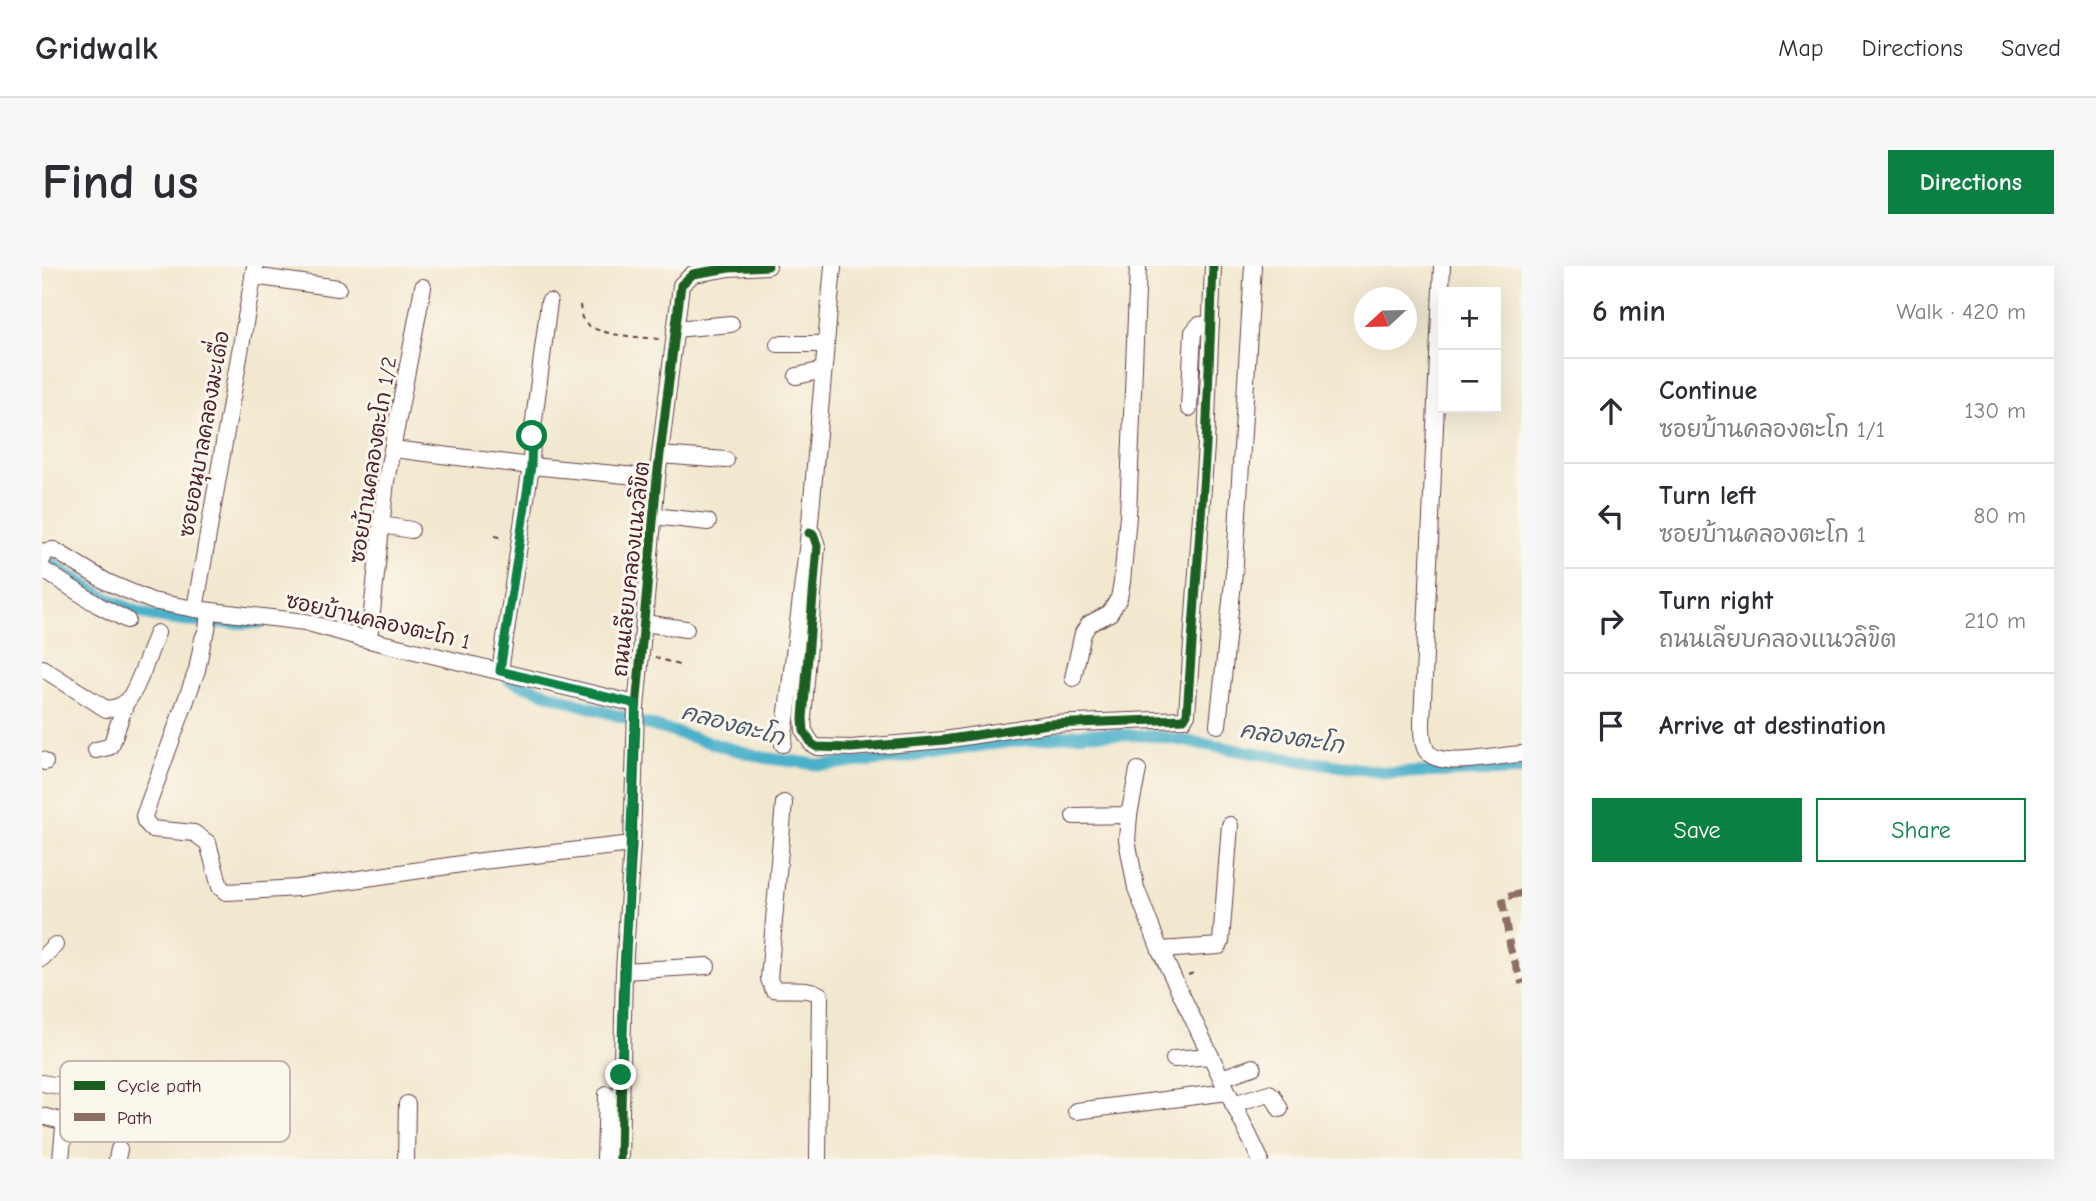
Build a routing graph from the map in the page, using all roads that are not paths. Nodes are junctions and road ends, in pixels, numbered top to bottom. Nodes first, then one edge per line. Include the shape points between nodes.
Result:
1 (768, 266) edge
2 (833, 266) edge
3 (1138, 266) edge
4 (1213, 266) edge
5 (1253, 266) edge
6 (1442, 266) edge
7 (254, 271) edge
8 (685, 272) edge
9 (423, 287) dead end
10 (338, 288) dead end
11 (549, 302) dead end
12 (730, 324) dead end
13 (1211, 324) junction
14 (674, 335) junction
15 (778, 344) dead end
16 (826, 344) junction
17 (823, 370) junction
18 (797, 376) dead end
19 (1189, 408) dead end
20 (393, 449) junction
21 (660, 455) junction
22 (726, 460) dead end
23 (531, 466) junction
24 (657, 478) junction
25 (653, 516) junction
26 (708, 522) dead end
27 (382, 525) junction
28 (411, 530) dead end
29 (809, 533) junction
30 (44, 556) edge
31 (42, 569) edge
32 (205, 616) junction
33 (127, 620) dead end
34 (644, 623) junction
35 (686, 629) dead end
36 (158, 633) dead end
37 (369, 640) junction
38 (42, 668) edge
39 (500, 671) junction
40 (1073, 678) dead end
41 (126, 702) junction
42 (636, 706) junction
43 (1218, 725) dead end
44 (783, 744) dead end
45 (96, 750) dead end
46 (1522, 754) edge
47 (1138, 769) dead end
48 (784, 803) dead end
49 (1129, 815) junction
50 (1074, 816) dead end
51 (1230, 825) dead end
52 (632, 844) junction
53 (55, 945) dead end
54 (1160, 950) junction
55 (42, 958) edge
56 (707, 966) dead end
57 (624, 971) junction
58 (1211, 1056) junction
59 (1174, 1059) dead end
60 (1253, 1067) dead end
61 (42, 1083) edge
62 (60, 1086) edge
63 (1228, 1091) junction
64 (607, 1094) dead end
65 (407, 1104) dead end
66 (1280, 1109) dead end
67 (1076, 1111) dead end
68 (42, 1116) edge
69 (60, 1120) edge
70 (613, 1158) edge
71 (406, 1159) edge
72 (818, 1159) edge
73 (1260, 1159) edge

1 - 8 street, ถนนเลียบคลองแนวลิขิต
2 - 16 street
3 - 40 street via 1122,582 1110,613 1089,624 1083,634
4 - 13 street
5 - 43 street via 1235,563
6 - 46 street via 1423,740 1427,751 1448,760
7 - 10 street
7 - 32 street, ซอยอนุบาลคลองมะเดื่อ
8 - 14 street, ถนนเลียบคลองแนวลิขิต
9 - 20 street, ซอยบ้านคลองตะโก 1/2
11 - 23 street
12 - 14 street
13 - 19 street via 1199,325 1193,332
13 - 29 street via 1184,719 1048,724 944,740 817,747 804,732 803,718 817,546
14 - 21 street, ถนนเลียบคลองแนวลิขิต
15 - 16 street
16 - 17 street
17 - 18 street
17 - 29 street
20 - 23 street
20 - 27 street, ซอยบ้านคลองตะโก 1/2
21 - 22 street
21 - 24 street, ถนนเลียบคลองแนวลิขิต
23 - 24 street
23 - 39 street
24 - 25 street, ถนนเลียบคลองแนวลิขิต
25 - 26 street
25 - 34 street, ถนนเลียบคลองแนวลิขิต
27 - 28 street
27 - 37 street, ซอยบ้านคลองตะโก 1/2
29 - 44 street
30 - 32 street, ซอยบ้านคลองตะโก 1 via 54,550 107,582
31 - 33 street
32 - 37 street, ซอยบ้านคลองตะโก 1 via 305,622
32 - 52 street, ซอยอนุบาลคลองมะเดื่อ via 197,670 144,816 152,829 194,833 208,843 220,887 226,892 298,888
34 - 35 street
34 - 42 street, ถนนเลียบคลองแนวลิขิต
36 - 41 street
37 - 39 street, ซอยบ้านคลองตะโก 1
38 - 41 street via 106,709
39 - 42 street, ซอยบ้านคลองตะโก 1
41 - 45 street via 112,743
42 - 52 street, ถนนเลียบคลองแนวลิขิต
47 - 49 street
48 - 72 street via 769,979 773,989 820,995
49 - 50 street
49 - 54 street via 1130,866
51 - 54 street via 1219,946
52 - 57 street, ถนนเลียบคลองแนวลิขิต
53 - 55 street
54 - 58 street
56 - 57 street
57 - 70 street, ถนนเลียบคลองแนวลิขิต
58 - 59 street
58 - 63 street
60 - 63 street
61 - 62 street
63 - 66 street via 1269,1093
63 - 67 street
63 - 73 street
64 - 70 street
65 - 71 street
68 - 69 street

